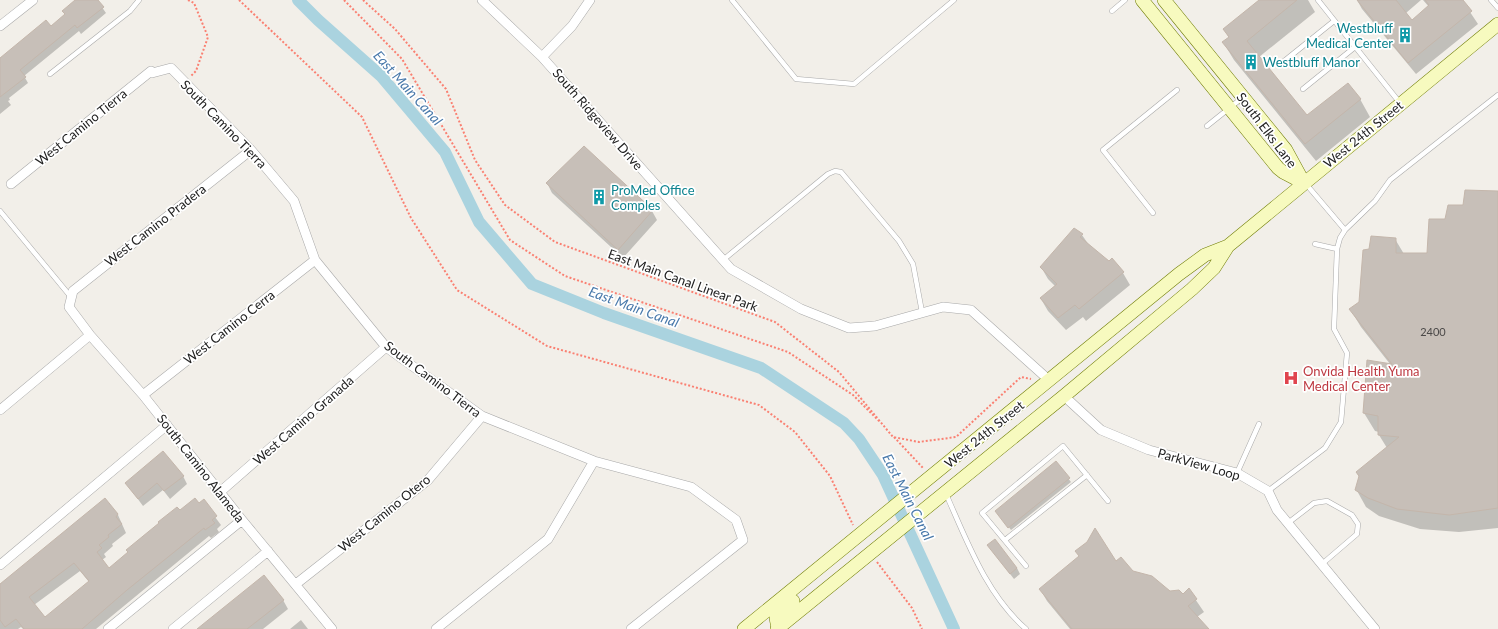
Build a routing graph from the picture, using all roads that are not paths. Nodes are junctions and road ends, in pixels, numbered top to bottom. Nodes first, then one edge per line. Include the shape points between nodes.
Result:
1 (33, 0) edge
2 (139, 0) edge
3 (482, 0) edge
4 (590, 0) edge
5 (732, 0) edge
6 (954, 0) edge
7 (1125, 0) edge
8 (1142, 0) edge
9 (1164, 0) edge
10 (1318, 0) edge
11 (1491, 0) edge
12 (1498, 8) edge
13 (1112, 11) dead end
14 (1334, 21) junction
15 (1498, 24) edge
16 (0, 26) edge
17 (1355, 47) junction
18 (542, 57) junction
19 (1283, 62) dead end
20 (152, 72) joint
21 (50, 74) dead end
22 (1303, 89) dead end
23 (1177, 90) dead end
24 (1498, 95) edge
25 (1243, 97) junction
26 (1400, 104) junction
27 (1230, 108) junction
28 (1207, 126) dead end
29 (250, 150) junction
30 (1304, 183) junction
31 (11, 184) dead end
32 (0, 211) edge
33 (1153, 213) dead end
34 (1345, 230) junction
35 (1315, 244) dead end
36 (1228, 246) junction
37 (1337, 249) junction
38 (315, 260) junction
39 (723, 260) junction
40 (71, 297) junction
41 (69, 307) joint
42 (922, 312) junction
43 (90, 335) junction
44 (386, 347) junction
45 (1050, 381) junction
46 (143, 394) junction
47 (1064, 396) junction
48 (0, 410) edge
49 (482, 416) junction
50 (1259, 424) dead end
51 (167, 425) junction
52 (594, 461) junction
53 (1237, 473) junction
54 (1087, 475) junction
55 (1268, 491) junction
56 (220, 492) junction
57 (945, 493) junction
58 (1108, 501) dead end
59 (242, 520) junction
60 (1288, 523) junction
61 (1005, 540) junction
62 (268, 551) junction
63 (833, 558) junction
64 (1322, 564) junction
65 (0, 566) edge
66 (1026, 566) dead end
67 (296, 584) junction
68 (108, 629) edge
69 (173, 629) edge
70 (332, 629) edge
71 (436, 629) edge
72 (631, 629) edge
73 (744, 629) edge
74 (777, 629) edge
75 (1026, 629) edge
76 (1375, 629) edge

1 - 16 street
2 - 21 lane via 130,11
3 - 18 street, South Ridgeview Drive
4 - 18 street via 572,26
5 - 6 lane via 796,79 854,84
7 - 13 lane
8 - 27 main road, South Elks Lane
9 - 25 main road, South Elks Lane
10 - 14 lane
11 - 12 lane
14 - 17 lane
14 - 19 lane
15 - 26 main road, West 24th Street
17 - 22 lane
17 - 26 lane
18 - 39 street, South Ridgeview Drive
20 - 29 street, South Camino Tierra via 170,68
20 - 31 street, West Camino Tierra via 150,71
23 - 33 lane via 1103,150
24 - 34 lane via 1390,180 1375,201
25 - 27 lane
25 - 30 main road, South Elks Lane via 1286,150
26 - 30 main road, West 24th Street
27 - 28 lane
27 - 30 main road, South Elks Lane via 1278,168
29 - 38 street, South Camino Tierra via 294,201
29 - 40 street, West Camino Pradera via 73,290
30 - 34 lane
30 - 36 main road, West 24th Street
32 - 40 lane
34 - 37 lane
35 - 37 lane
36 - 45 main road, West 24th Street via 1205,256 1179,274
36 - 47 main road, West 24th Street via 1214,268 1192,289
37 - 55 lane via 1334,328 1347,353 1341,422 1325,448
38 - 44 street, South Camino Tierra
38 - 46 street, West Camino Cerra
39 - 42 street, South Ridgeview Drive via 731,269 800,309 849,328 875,326
39 - 42 lane via 835,170 842,172 899,242 913,264
40 - 41 street, West Camino Pradera
41 - 43 street, South Camino Alameda
42 - 45 street, South Ridgeview Drive via 942,307 971,310
43 - 46 street, South Camino Alameda
43 - 48 street
44 - 49 street, South Camino Tierra
44 - 56 street, West Camino Granada
45 - 47 main road
45 - 63 main road, West 24th Street
46 - 51 street, South Camino Alameda
47 - 53 street, ParkView Loop via 1101,430 1149,450
47 - 57 main road, West 24th Street
49 - 52 street, South Camino Tierra
49 - 67 street, West Camino Otero via 428,480
50 - 53 lane
51 - 56 street, South Camino Alameda
51 - 65 street
52 - 71 street via 548,540
52 - 72 street, South Camino Tierra via 692,486 736,520 744,540
53 - 55 street, ParkView Loop
54 - 58 lane
54 - 61 lane
54 - 61 lane via 1063,446 982,513
55 - 60 street via 1277,510
56 - 59 street, South Camino Alameda
57 - 74 main road, West 24th Street
57 - 75 lane via 983,576 1011,616
59 - 62 street, South Camino Alameda
59 - 68 street
60 - 64 street
60 - 64 lane via 1314,503 1327,501 1352,515 1358,524 1357,534
61 - 66 lane
62 - 67 street, South Camino Alameda
62 - 69 street
63 - 73 main road, West 24th Street
63 - 74 main road via 823,575 780,611 776,618
64 - 76 street
67 - 70 street, South Camino Alameda

